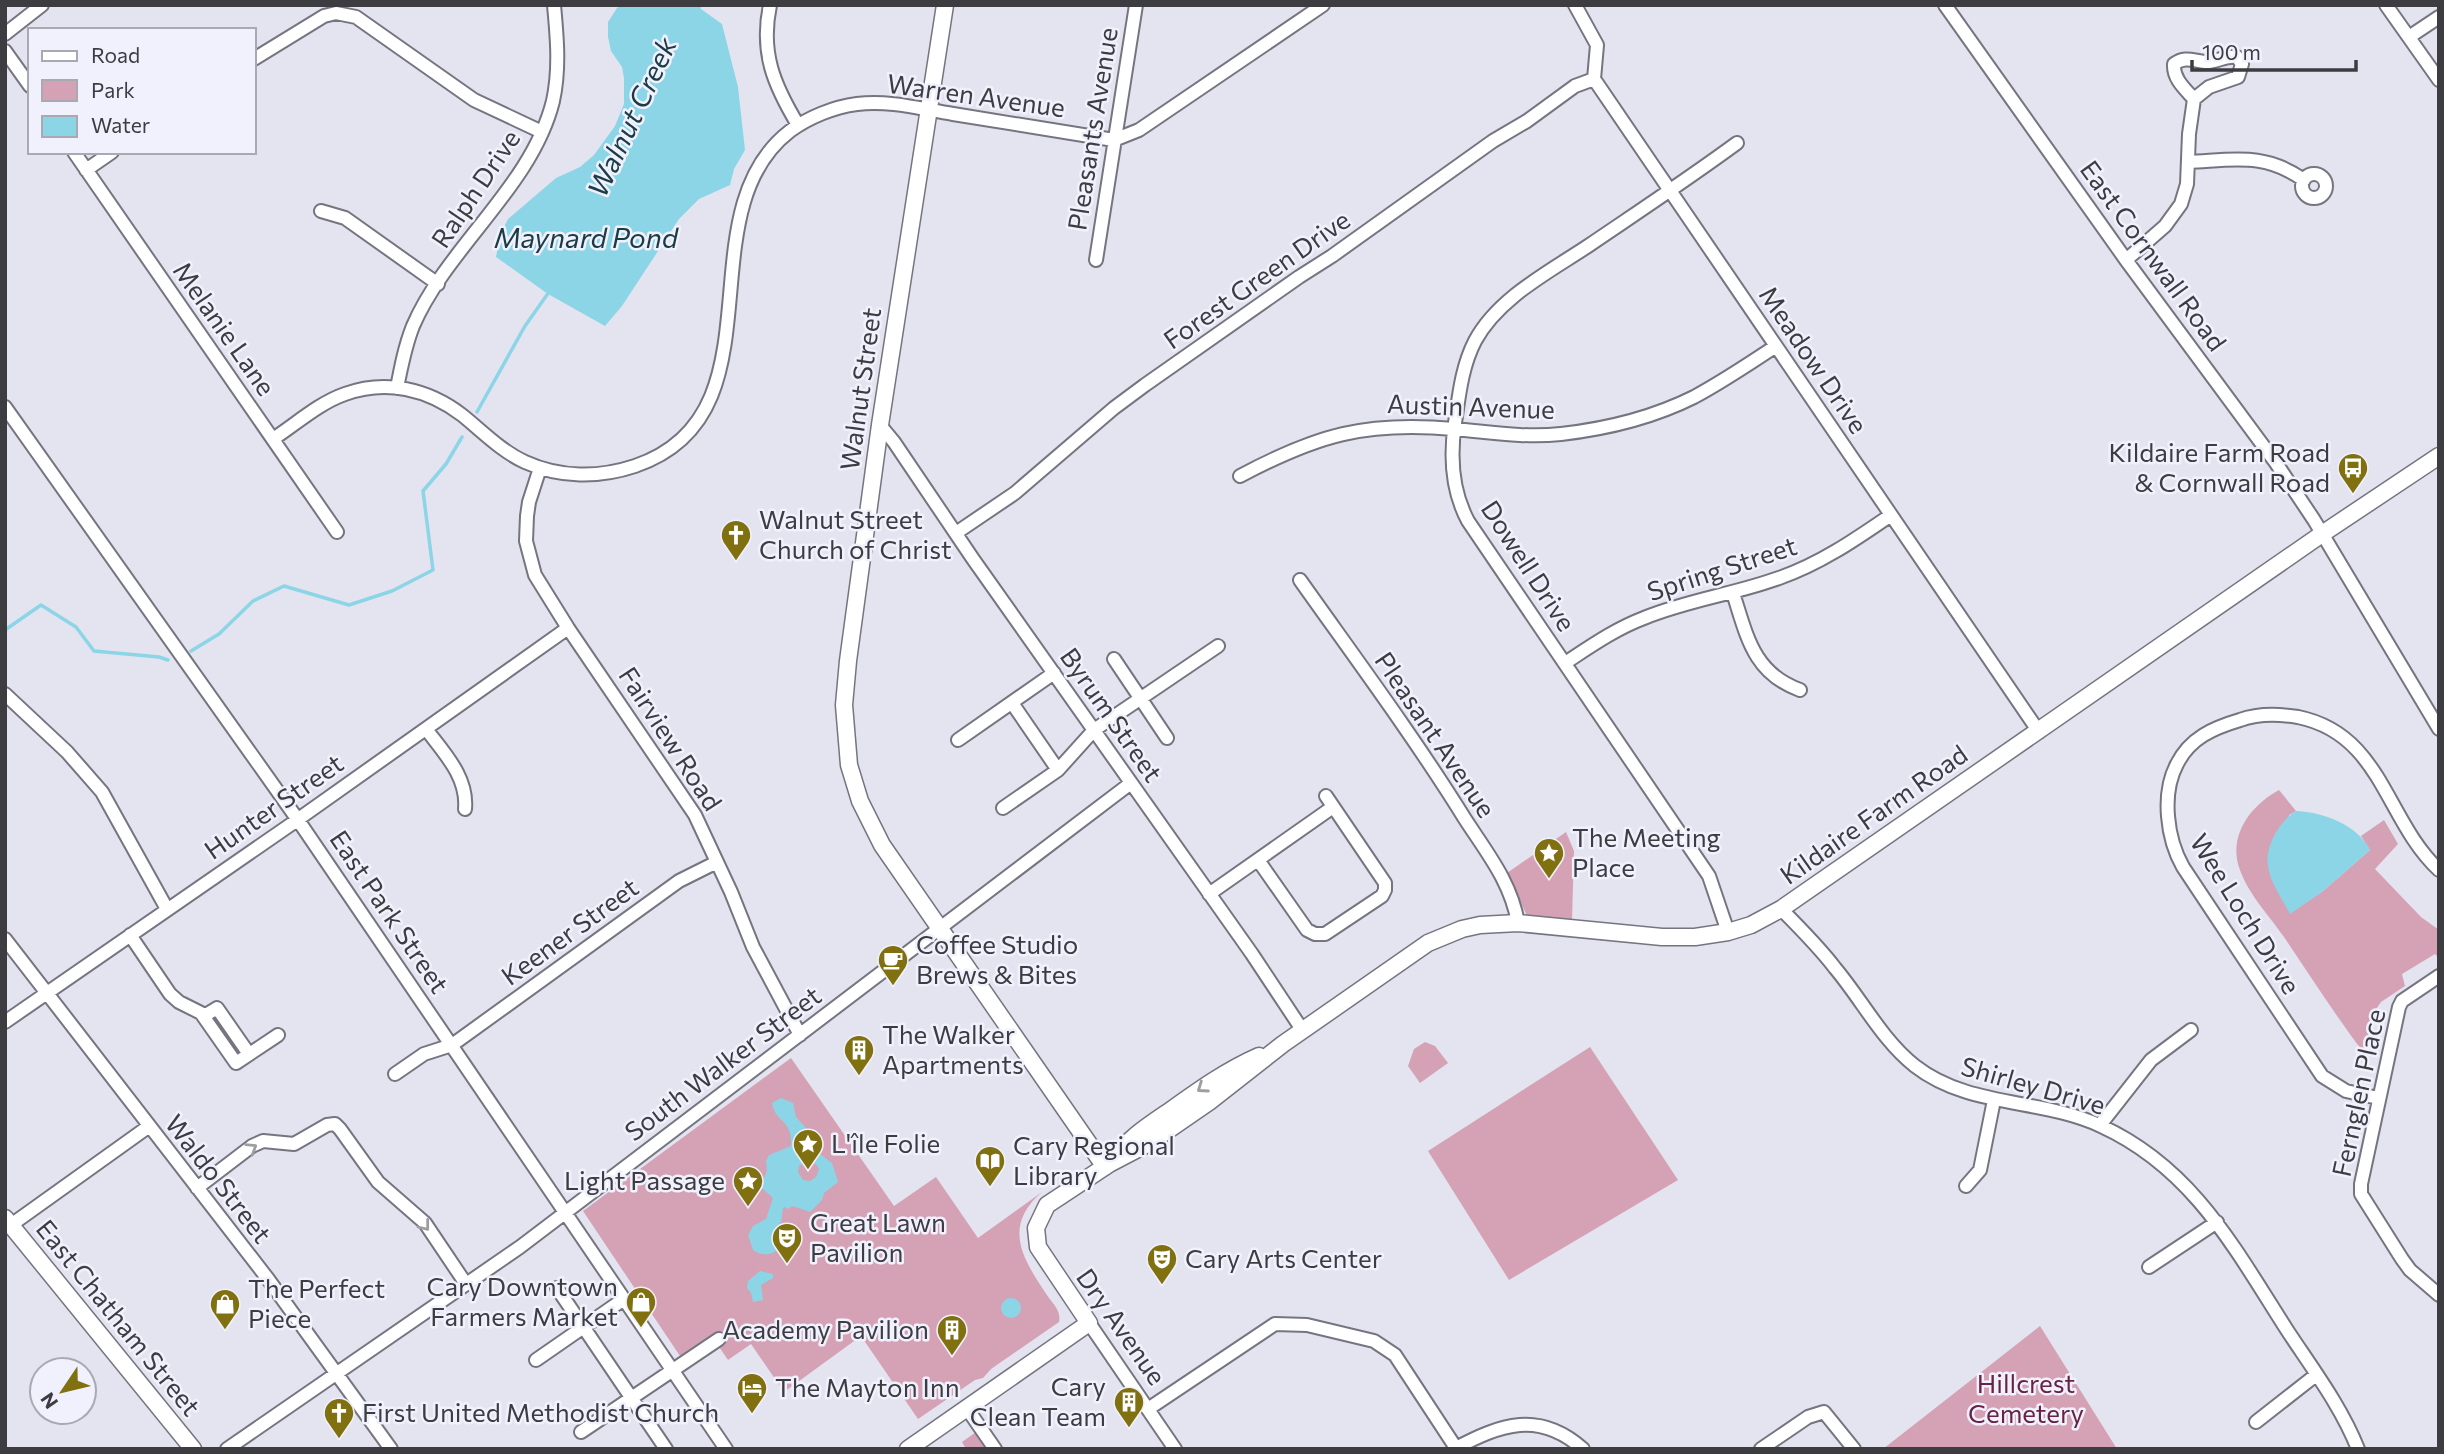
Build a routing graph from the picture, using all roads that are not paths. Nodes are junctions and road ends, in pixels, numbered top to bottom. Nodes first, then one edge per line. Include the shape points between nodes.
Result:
1 (42, 5) edge
2 (554, 5) edge
3 (770, 5) edge
4 (945, 5) edge
5 (1136, 5) edge
6 (1323, 5) edge
7 (1575, 5) edge
8 (1945, 5) edge
9 (2386, 5) edge
10 (2439, 17) edge
11 (5, 34) edge
12 (2409, 37) junction
13 (5, 51) edge
14 (256, 58) edge
15 (1594, 79) junction
16 (2439, 79) edge
17 (28, 83) edge
18 (2194, 99) junction
19 (929, 109) junction
20 (798, 125) junction
21 (542, 132) junction
22 (1114, 140) junction
23 (1737, 144) dead end
24 (75, 154) edge
25 (109, 154) edge
26 (2189, 162) junction
27 (86, 170) junction
28 (2304, 180) dead end
29 (1670, 190) junction
30 (321, 211) dead end
31 (1096, 260) dead end
32 (2126, 260) junction
33 (438, 284) junction
34 (1776, 346) junction
35 (397, 388) junction
36 (5, 407) edge
37 (880, 425) junction
38 (1454, 429) junction
39 (274, 439) junction
40 (2439, 456) edge
41 (540, 468) junction
42 (1240, 476) dead end
43 (1892, 515) junction
44 (337, 532) dead end
45 (956, 533) junction
46 (2322, 534) junction
47 (1300, 580) dead end
48 (1733, 593) junction
49 (568, 628) junction
50 (1218, 646) dead end
51 (1114, 659) dead end
52 (1565, 663) junction
53 (1054, 673) junction
54 (1800, 690) dead end
55 (5, 694) edge
56 (1140, 698) junction
57 (1012, 703) junction
58 (426, 729) junction
59 (2439, 729) edge
60 (1094, 730) junction
61 (2039, 732) junction
62 (1167, 738) dead end
63 (958, 740) dead end
64 (1058, 769) junction
65 (1131, 783) junction
66 (1326, 796) dead end
67 (1334, 807) junction
68 (465, 808) dead end
69 (1003, 808) dead end
70 (298, 820) junction
71 (1258, 860) junction
72 (717, 862) junction
73 (2439, 870) edge
74 (1209, 894) junction
75 (167, 909) junction
76 (1781, 909) junction
77 (1518, 923) junction
78 (939, 928) junction
79 (1728, 932) junction
80 (130, 935) junction
81 (5, 939) edge
82 (2439, 976) edge
83 (47, 993) junction
84 (5, 1022) edge
85 (2192, 1030) dead end
86 (1303, 1031) junction
87 (278, 1035) dead end
88 (800, 1035) junction
89 (452, 1045) junction
90 (395, 1074) dead end
91 (2378, 1098) junction
92 (1994, 1100) junction
93 (2100, 1125) junction
94 (148, 1127) junction
95 (1107, 1166) junction
96 (1966, 1186) dead end
97 (197, 1188) junction
98 (565, 1213) junction
99 (8, 1221) edge
100 (2217, 1222) junction
101 (1036, 1228) joint
102 (2149, 1267) dead end
103 (466, 1284) junction
104 (557, 1288) dead end
105 (2439, 1295) edge
106 (624, 1299) junction
107 (1089, 1323) junction
108 (584, 1327) junction
109 (719, 1339) dead end
110 (536, 1360) dead end
111 (673, 1371) junction
112 (337, 1372) junction
113 (2316, 1375) junction
114 (632, 1398) junction
115 (967, 1406) junction
116 (1148, 1409) junction
117 (2256, 1422) dead end
118 (581, 1432) dead end
119 (1455, 1448) edge
120 (193, 1449) edge
121 (227, 1449) edge
122 (391, 1449) edge
123 (666, 1449) edge
124 (726, 1449) edge
125 (908, 1449) edge
126 (995, 1449) edge
127 (1175, 1449) edge
128 (1583, 1449) edge
129 (1760, 1449) edge
130 (1854, 1449) edge
131 (2358, 1449) edge

1 - 11 street
2 - 21 street, Ralph Drive via 556,85
3 - 20 street via 769,63
4 - 19 main road, Walnut Street
5 - 22 street, Pleasants Avenue
6 - 22 street via 1139,130
7 - 15 street via 1597,45
8 - 32 street, East Cornwall Road
9 - 12 street
10 - 12 street
12 - 16 street
13 - 17 street
14 - 21 street via 324,16 346,14 372,27 474,100
15 - 29 street, Meadow Drive
15 - 45 street, Forest Green Drive via 1575,86 1493,141 1145,385 1015,493
18 - 18 street via 2174,73 2176,62 2234,55 2241,62 2238,77 2209,87
18 - 26 street
19 - 20 street, Warren Avenue via 856,104
19 - 22 street, Warren Avenue
19 - 37 main road, Walnut Street
20 - 41 street, Warren Avenue via 769,153 745,194 720,369 698,419 658,456 614,472 589,475
21 - 33 street, Ralph Drive via 523,167
22 - 31 street, Pleasants Avenue
23 - 29 street, Dowell Drive
24 - 27 street, Melanie Lane
25 - 27 street
26 - 28 street via 2264,161
26 - 32 street via 2178,210
27 - 39 street, Melanie Lane
29 - 34 street, Meadow Drive
29 - 38 street, Dowell Drive via 1494,315 1466,362
30 - 33 street via 345,218
32 - 46 street, East Cornwall Road via 2234,403
33 - 35 street, Ralph Drive via 414,324
34 - 38 street, Austin Avenue via 1691,398 1634,419 1531,436
34 - 43 street, Meadow Drive
35 - 39 street, Warren Avenue via 344,394
35 - 41 street, Warren Avenue via 444,402 510,453
36 - 70 street, East Park Street
37 - 45 street, Byrum Street
37 - 78 main road, Walnut Street via 848,661 846,747 868,819
38 - 42 street, Austin Avenue via 1395,426 1354,430 1306,443
38 - 52 street, Dowell Drive via 1453,469 1462,510
39 - 44 street, Melanie Lane
40 - 46 main road, Kildaire Farm Road
41 - 49 street, Fairview Road via 528,502 528,551 541,586
43 - 48 street, Spring Street via 1818,561
43 - 61 street, Meadow Drive
45 - 53 street, Byrum Street
46 - 59 street, East Cornwall Road
46 - 61 main road, Kildaire Farm Road
47 - 77 street, Pleasant Avenue via 1499,868
48 - 52 street, Spring Street via 1646,617
48 - 54 street via 1758,659 1783,684
49 - 58 street, Hunter Street
49 - 72 street, Fairview Road via 675,783
50 - 56 street
51 - 56 street
52 - 79 street, Dowell Drive via 1709,876
53 - 57 street
53 - 60 street, Byrum Street
55 - 75 street via 102,792
56 - 60 street
56 - 62 street
57 - 63 street
57 - 64 street
58 - 68 street via 462,781
58 - 70 street, Hunter Street
60 - 64 street
60 - 65 street, Byrum Street
61 - 76 main road, Kildaire Farm Road
64 - 69 street
65 - 74 street, Byrum Street
65 - 78 street, South Walker Street
66 - 67 street
67 - 71 street
67 - 71 street via 1385,883 1382,896 1325,934 1315,934 1307,930
70 - 75 street, Hunter Street
70 - 89 street, East Park Street
71 - 74 street
72 - 88 street, Fairview Road via 753,947
72 - 89 street, Keener Street via 679,881
73 - 91 street, Wee Loch Drive via 2409,835 2366,758 2344,737 2317,723 2285,715 2244,718 2196,739 2176,765 2168,823 2179,860 2315,1068 2346,1091
74 - 86 street, Byrum Street
75 - 80 street, Hunter Street
76 - 79 main road, Kildaire Farm Road
76 - 92 street, Shirley Drive via 1836,968 1887,1038 1915,1066 1948,1087
77 - 79 main road, Kildaire Farm Road via 1662,937
77 - 86 main road, Kildaire Farm Road via 1462,929 1428,943
78 - 88 street, South Walker Street
78 - 95 main road, Walnut Street
80 - 83 street, Hunter Street
80 - 87 street via 173,997 204,1016 236,1063
81 - 83 street, Waldo Street
82 - 91 street, Fernglen Place via 2402,1001
83 - 84 street, Hunter Street
83 - 94 street, Waldo Street
85 - 93 street via 2151,1060
86 - 95 main road, Kildaire Farm Road via 1186,1118
88 - 98 street, South Walker Street
89 - 90 street, Keener Street via 424,1054
89 - 98 street, East Park Street
91 - 105 street, Fernglen Place via 2361,1195 2410,1270
92 - 93 street, Shirley Drive
92 - 96 street via 1980,1170
93 - 100 street, Shirley Drive via 2160,1163
94 - 97 street, Waldo Street
94 - 99 street
95 - 101 main road, Kildaire Farm Road via 1047,1205
97 -> 103 street via 252,1146 263,1141 294,1144 335,1124 378,1182 425,1223
97 - 112 street, Waldo Street
98 - 103 street, South Walker Street
98 - 106 street, East Park Street
99 - 120 main road, East Chatham Street
100 - 102 street
100 - 113 street, Shirley Drive
101 - 107 main road, Dry Avenue via 1042,1255
103 - 112 street, South Walker Street
104 - 108 street
106 - 108 street
106 - 111 street, East Park Street
107 - 115 main road
107 - 116 street, Dry Avenue
108 - 110 street
108 - 114 street
109 - 111 street
111 - 114 street
111 - 124 street, East Park Street
112 - 121 street, South Walker Street
112 - 122 street, Waldo Street
113 - 117 street
113 - 131 street, Shirley Drive
114 - 118 street
114 - 123 street
115 - 125 main road
115 - 126 street
116 - 119 street via 1275,1324 1307,1325 1374,1340 1395,1355
116 - 127 street, Dry Avenue
119 - 128 street via 1508,1425 1528,1423 1554,1429
129 - 130 street via 1824,1412

